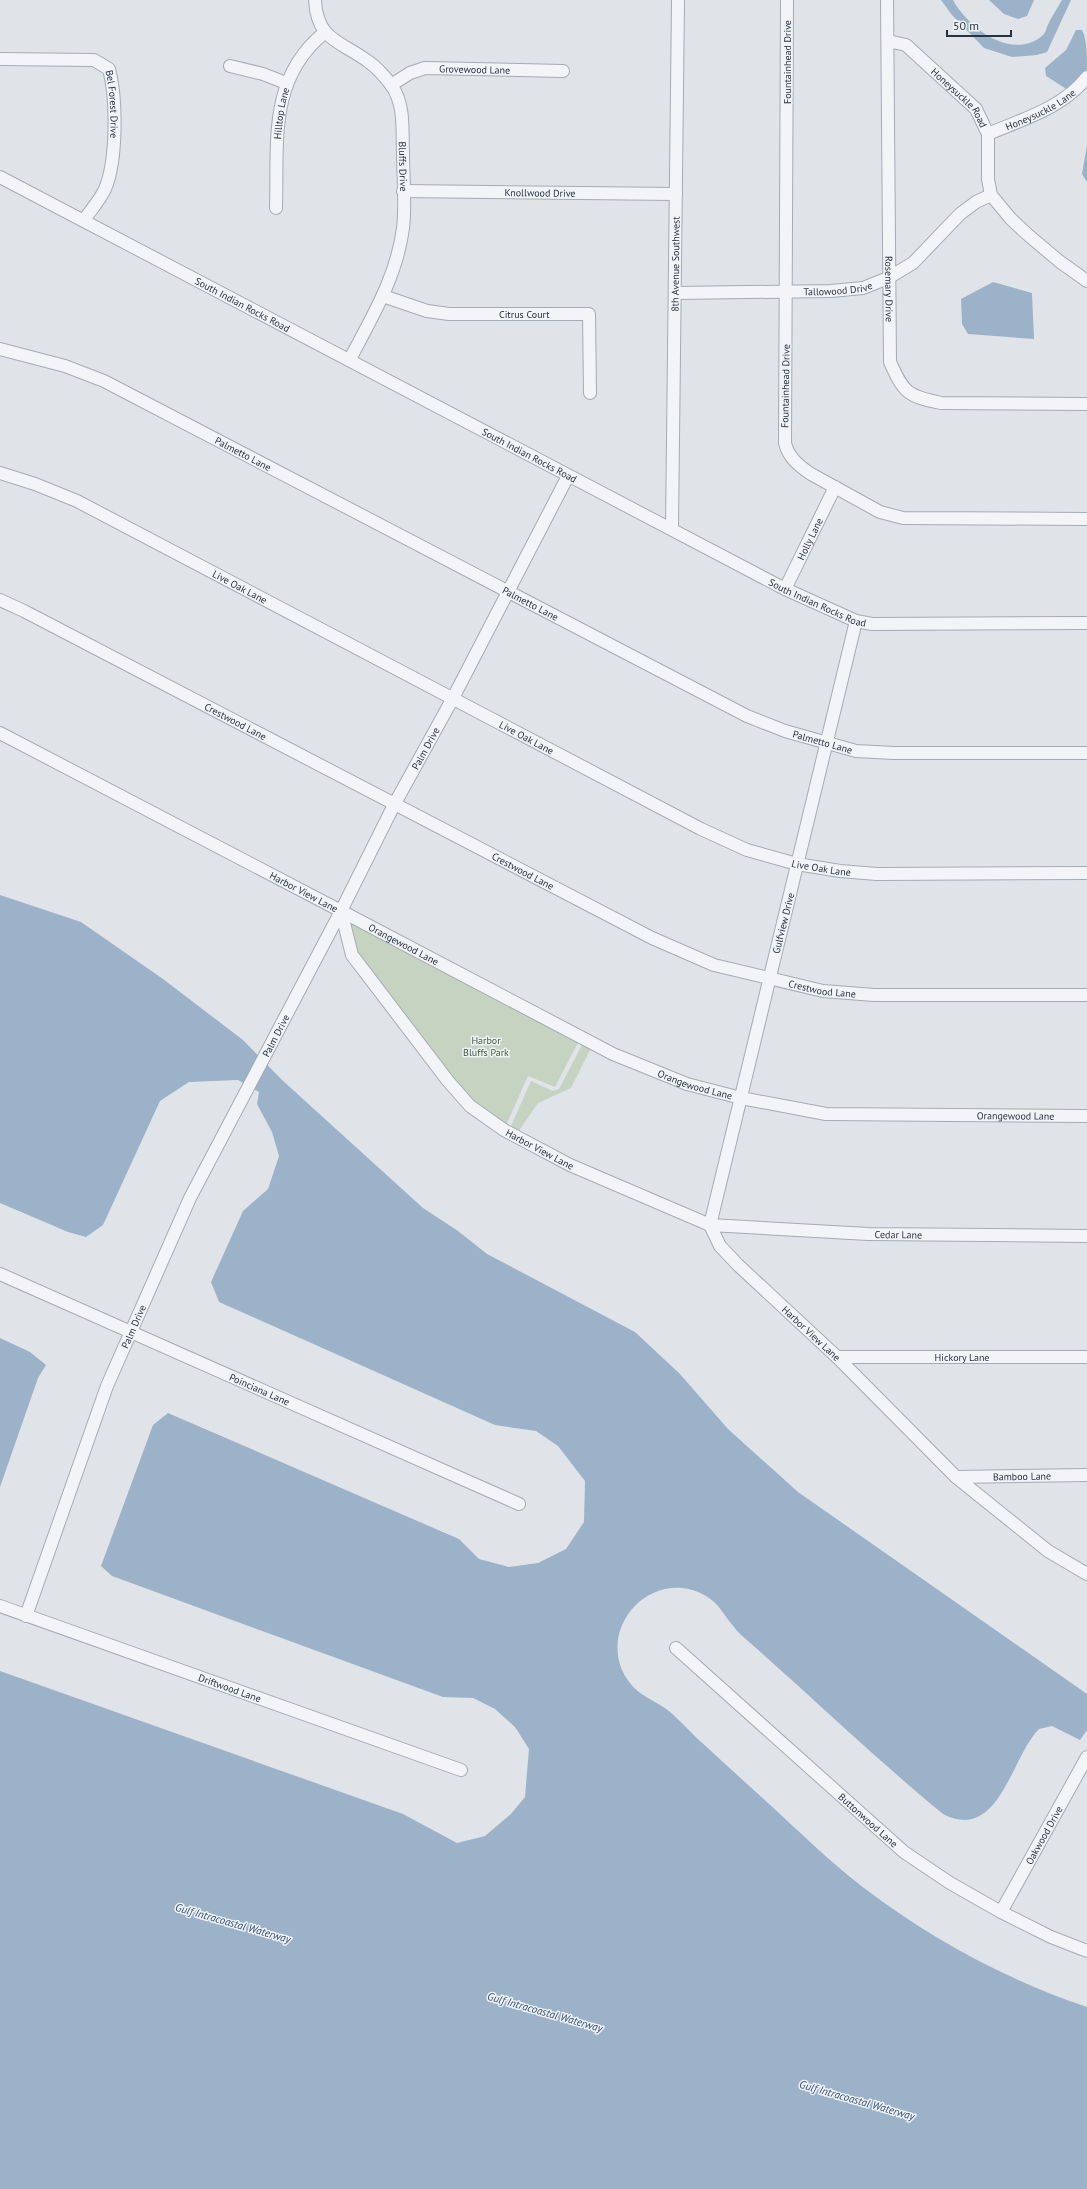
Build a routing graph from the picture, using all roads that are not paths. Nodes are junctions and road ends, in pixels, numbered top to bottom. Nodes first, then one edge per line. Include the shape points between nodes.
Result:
1 (315, 0) edge
2 (678, 0) edge
3 (787, 0) edge
4 (887, 0) edge
5 (324, 33) junction
6 (888, 41) junction
7 (0, 60) edge
8 (230, 66) dead end
9 (563, 71) dead end
10 (1087, 77) edge
11 (286, 83) junction
12 (391, 85) junction
13 (988, 134) junction
14 (0, 177) edge
15 (403, 191) junction
16 (676, 194) junction
17 (992, 195) junction
18 (276, 208) dead end
19 (84, 220) junction
20 (888, 278) junction
21 (1087, 281) edge
22 (786, 292) junction
23 (676, 293) junction
24 (383, 296) junction
25 (0, 349) edge
26 (350, 359) junction
27 (590, 393) dead end
28 (1087, 404) edge
29 (0, 473) edge
30 (568, 476) junction
31 (835, 488) junction
32 (1087, 519) edge
33 (672, 528) junction
34 (785, 589) junction
35 (509, 591) junction
36 (0, 600) edge
37 (856, 621) junction
38 (1087, 623) edge
39 (453, 698) junction
40 (0, 733) edge
41 (827, 744) junction
42 (1087, 753) edge
43 (394, 804) junction
44 (797, 864) junction
45 (1087, 873) edge
46 (341, 911) junction
47 (770, 979) junction
48 (1087, 995) edge
49 (741, 1098) junction
50 (1087, 1116) edge
51 (710, 1225) junction
52 (1087, 1236) edge
53 (0, 1274) edge
54 (130, 1332) junction
55 (837, 1357) junction
56 (1087, 1358) edge
57 (1087, 1475) edge
58 (956, 1477) junction
59 (519, 1504) dead end
60 (1087, 1574) edge
61 (0, 1606) edge
62 (26, 1616) junction
63 (676, 1648) dead end
64 (1087, 1757) edge
65 (461, 1770) dead end
66 (1001, 1912) junction
67 (1087, 1951) edge

1 - 5 street via 317,18
2 - 16 street, 8th Avenue Southwest
3 - 22 street, Fountainhead Drive
4 - 6 street, Rosemary Drive
5 - 11 street, Hilltop Lane via 302,55
5 - 12 street, Bluffs Drive via 369,62
6 - 13 street, Honeysuckle Road via 906,45 976,109
6 - 20 street, Rosemary Drive
7 - 19 street, Bel Forest Drive via 94,60 109,69 114,87 112,167 104,190
8 - 11 street
9 - 12 street, Grovewood Lane via 425,68 410,73
10 - 13 street, Honeysuckle Lane via 1078,89 1052,107
11 - 18 street, Hilltop Lane via 278,130
12 - 15 street, Bluffs Drive via 402,105
13 - 17 street, Honeysuckle Road via 988,179
14 - 19 street, South Indian Rocks Road
15 - 16 street, Knollwood Drive
15 - 24 street, Bluffs Drive via 403,228 397,259
16 - 23 street, 8th Avenue Southwest
17 - 20 street, Tallowood Drive via 976,202 960,214 913,264
17 - 21 street via 1027,234
19 - 26 street, South Indian Rocks Road
20 - 22 street, Tallowood Drive via 863,288
20 - 28 street, Rosemary Drive via 890,362 901,386 910,394 941,404
22 - 23 street, Tallowood Drive
22 - 31 street, Fountainhead Drive via 787,453 802,468
23 - 33 street, 8th Avenue Southwest
24 - 26 street, Bluffs Drive
24 - 27 street, Citrus Court via 427,311 449,314 589,314
25 - 35 street, Palmetto Lane via 65,366 104,381
26 - 30 street, South Indian Rocks Road
29 - 39 street, Live Oak Lane via 77,501
30 - 33 street, South Indian Rocks Road
30 - 35 street, Palm Drive
31 - 32 street, Fountainhead Drive via 880,512 903,518
31 - 34 street, Holly Lane
33 - 34 street, South Indian Rocks Road
34 - 37 street, South Indian Rocks Road
35 - 39 street, Palm Drive
35 - 41 street, Palmetto Lane via 747,716
36 - 43 street, Crestwood Lane
37 - 38 street, South Indian Rocks Road via 872,624
37 - 41 street, Gulfview Drive
39 - 43 street, Palm Drive
39 - 44 street, Live Oak Lane via 701,829 747,850
40 - 46 street, Harbor View Lane
41 - 42 street, Palmetto Lane via 856,751 894,753
41 - 44 street, Gulfview Drive
43 - 46 street, Palm Drive
43 - 47 street, Crestwood Lane via 652,938 714,965
44 - 45 street, Live Oak Lane via 877,874
44 - 47 street, Gulfview Drive
46 - 49 street, Orangewood Lane via 613,1054 687,1084
46 - 51 street, Harbor View Lane via 352,955 470,1106 504,1130 570,1165
46 - 54 street, Palm Drive via 190,1198
47 - 48 street, Crestwood Lane via 823,991 874,995
47 - 49 street, Gulfview Drive
49 - 50 street, Orangewood Lane via 798,1110 858,1116
49 - 51 street, Gulfview Drive
51 - 52 street, Cedar Lane via 868,1234
51 - 55 street, Harbor View Lane via 720,1246 738,1265
53 - 54 street, Poinciana Lane
54 - 59 street, Poinciana Lane
54 - 62 street, Palm Drive via 80,1459
55 - 56 street, Hickory Lane
55 - 58 street, Harbor View Lane
57 - 58 street, Bamboo Lane
58 - 60 street, Harbor View Lane via 1048,1551
61 - 62 street, Driftwood Lane
62 - 65 street, Driftwood Lane
63 - 66 street, Buttonwood Lane via 904,1852 950,1883
64 - 66 street, Oakwood Drive
66 - 67 street, Buttonwood Lane via 1051,1937

